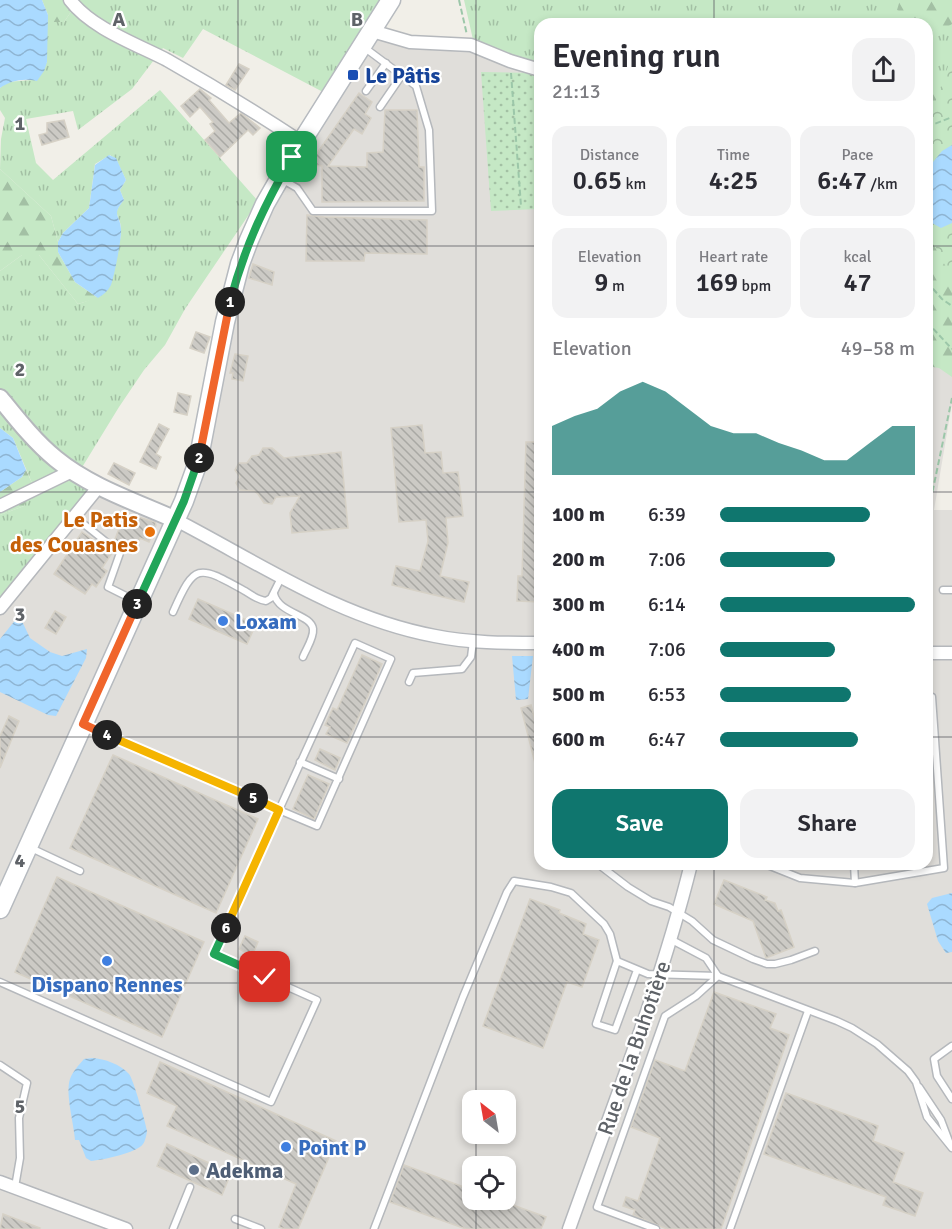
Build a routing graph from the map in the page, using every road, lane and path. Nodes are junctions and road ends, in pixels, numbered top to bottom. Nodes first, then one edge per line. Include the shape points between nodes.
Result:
1 (70, 0) edge
2 (390, 0) edge
3 (459, 0) edge
4 (367, 38) junction
5 (468, 40) dead end
6 (386, 63) junction
7 (534, 68) edge
8 (402, 75) junction
9 (512, 79) dead end
10 (366, 91) dead end
11 (380, 107) dead end
12 (952, 117) edge
13 (933, 125) edge
14 (301, 142) junction
15 (280, 178) junction
16 (521, 206) dead end
17 (933, 289) edge
18 (952, 306) edge
19 (933, 328) edge
20 (952, 349) edge
21 (0, 398) edge
22 (952, 398) edge
23 (72, 471) junction
24 (100, 485) junction
25 (933, 489) edge
26 (0, 506) edge
27 (75, 517) junction
28 (176, 520) junction
29 (281, 578) junction
30 (943, 590) dead end
31 (952, 590) edge
32 (274, 593) junction
33 (138, 602) junction
34 (0, 608) edge
35 (173, 612) dead end
36 (473, 640) junction
37 (534, 643) edge
38 (933, 653) edge
39 (952, 653) edge
40 (303, 657) dead end
41 (409, 681) dead end
42 (933, 711) edge
43 (83, 724) junction
44 (300, 762) junction
45 (339, 779) junction
46 (279, 810) junction
47 (28, 846) junction
48 (606, 870) edge
49 (690, 870) edge
50 (780, 870) edge
51 (854, 870) edge
52 (932, 870) edge
53 (933, 870) edge
54 (81, 871) dead end
55 (855, 883) junction
56 (0, 909) edge
57 (679, 915) junction
58 (670, 939) junction
59 (814, 951) dead end
60 (617, 961) junction
61 (637, 970) junction
62 (660, 974) junction
63 (718, 976) junction
64 (0, 982) edge
65 (808, 1011) junction
66 (952, 1046) edge
67 (0, 1065) edge
68 (916, 1082) junction
69 (952, 1099) edge
70 (952, 1147) edge
71 (0, 1182) edge
72 (15, 1187) junction
73 (190, 1187) dead end
74 (235, 1219) dead end
75 (126, 1229) edge
76 (173, 1229) edge
77 (261, 1229) edge
78 (374, 1229) edge
79 (570, 1229) edge
80 (656, 1229) edge
81 (730, 1229) edge

1 - 14 street via 102,27 226,94
2 - 4 main road
3 - 5 path
4 - 6 lane
4 - 7 street via 471,45
4 - 14 main road
6 - 8 lane
6 - 10 lane
8 - 11 lane
8 - 15 lane via 416,86 429,130 432,211 313,212 297,188
9 - 16 path
12 - 13 path
14 - 15 main road
15 - 28 main road via 257,220 240,264 198,462
17 - 18 path
19 - 20 path
21 - 23 street via 23,427
22 - 25 path
23 - 24 street
23 - 26 street
24 - 27 street
24 - 28 street
27 - 33 lane via 120,554 108,587
27 - 34 street
28 - 29 street
28 - 33 main road
29 - 32 lane
29 - 36 street via 358,615 427,635
30 - 31 lane
32 - 35 lane via 269,600 260,600 205,572 193,574
32 - 40 lane via 279,604 310,622 313,628
33 - 43 main road
36 - 37 street
36 - 41 lane via 471,657 462,669 413,673
38 - 39 street
42 - 53 lane via 944,868
43 - 46 lane
43 - 47 main road
44 - 45 lane
44 - 45 lane via 355,643 391,659
44 - 46 lane
45 - 46 lane via 317,826
46 - 64 lane via 214,954 317,1000 271,1102
47 - 54 lane
47 - 56 main road
48 - 57 lane
49 - 57 street, Rue de la Buhotière
50 - 55 lane via 800,878
51 - 55 lane
52 - 55 lane
57 - 58 street, Rue de la Buhotière
57 - 59 lane via 693,921 713,940 767,964
58 - 62 street, Rue de la Buhotière
58 - 63 lane via 706,958
60 - 61 lane
60 - 61 lane via 596,1024 615,1030
60 - 78 lane via 608,930 571,893 514,881 463,997
61 - 62 lane
62 - 63 lane
62 - 79 street, Rue de la Buhotière
63 - 65 lane
63 - 80 lane via 665,1016 597,1207
65 - 68 lane via 837,1021 878,1044
65 - 81 lane
66 - 69 lane via 934,1059 937,1076
67 - 72 lane via 27,1083 19,1118 20,1158
68 - 70 lane via 941,1120
68 - 70 lane via 927,1117
71 - 72 street
72 - 75 street
73 - 76 lane
74 - 77 lane

